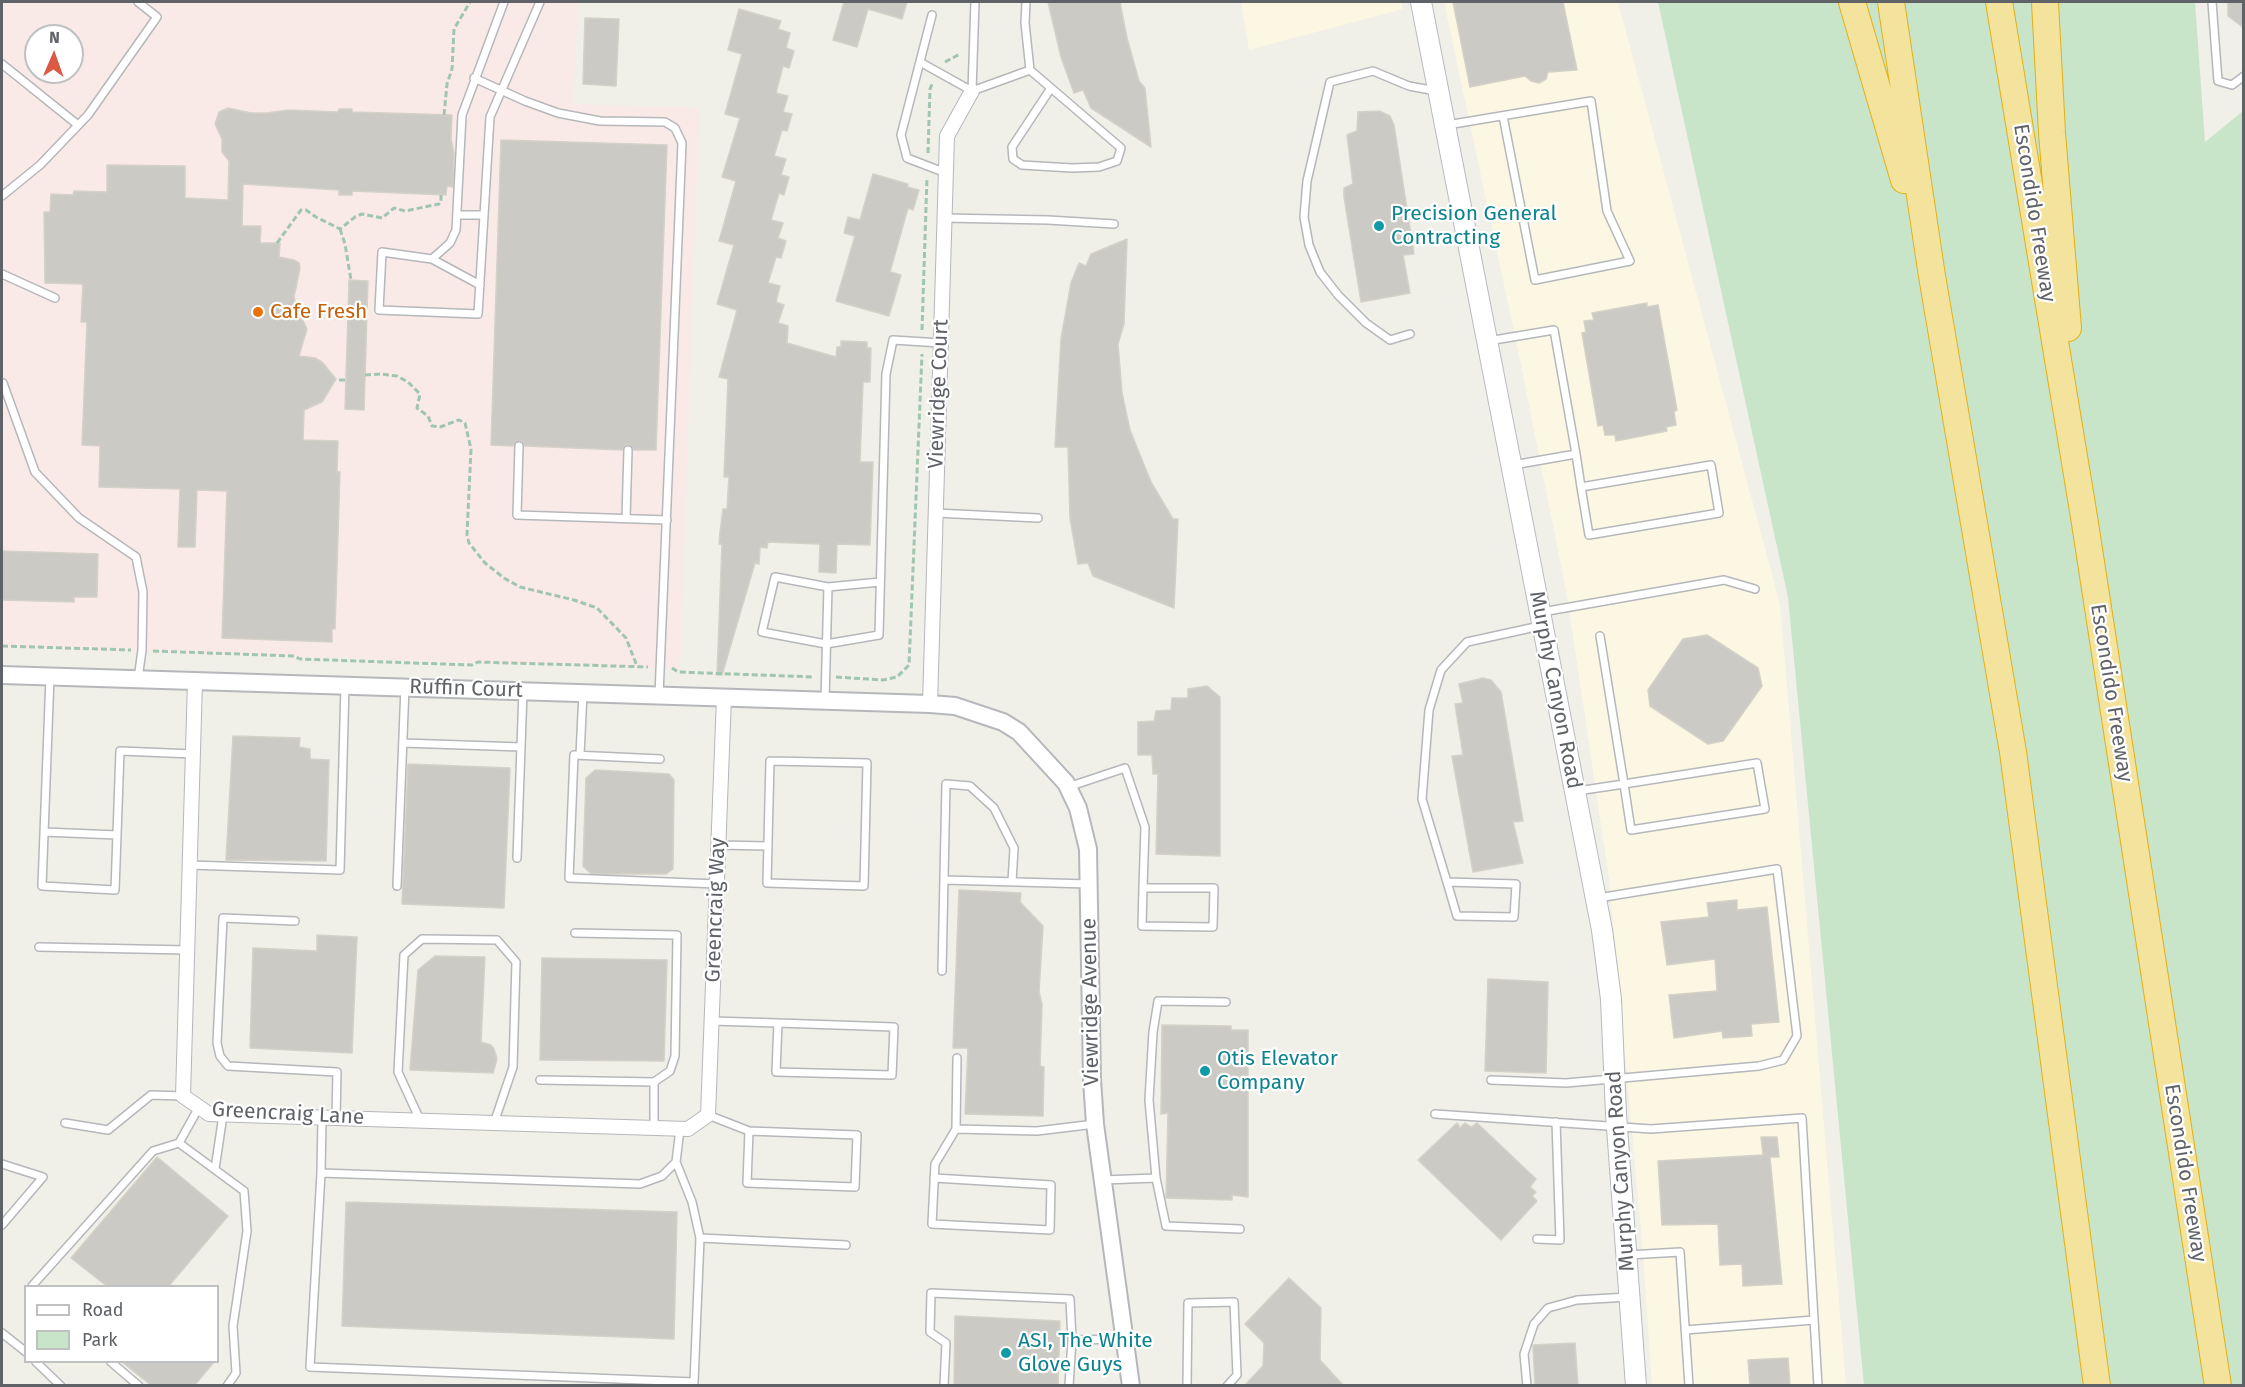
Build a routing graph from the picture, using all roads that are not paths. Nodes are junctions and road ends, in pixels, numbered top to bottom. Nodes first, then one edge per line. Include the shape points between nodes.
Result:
1 (138, 2) edge
2 (504, 2) edge
3 (540, 2) edge
4 (975, 2) edge
5 (1026, 2) edge
6 (1421, 2) edge
7 (1852, 2) edge
8 (1891, 2) edge
9 (1999, 2) edge
10 (2045, 2) edge
11 (2212, 2) edge
12 (932, 15) dead end
13 (920, 62) junction
14 (2, 64) edge
15 (1030, 70) junction
16 (2244, 76) edge
17 (474, 78) junction
18 (1051, 88) junction
19 (500, 90) junction
20 (972, 91) junction
21 (1438, 92) junction
22 (1503, 116) junction
23 (78, 124) junction
24 (1445, 125) junction
25 (946, 173) junction
26 (2, 196) edge
27 (457, 215) junction
28 (484, 216) junction
29 (944, 218) junction
30 (1114, 224) dead end
31 (432, 259) junction
32 (2, 274) edge
33 (1932, 276) junction
34 (480, 285) junction
35 (55, 298) dead end
36 (1410, 334) dead end
37 (1487, 341) junction
38 (941, 343) junction
39 (3, 383) dead end
40 (519, 446) dead end
41 (628, 450) dead end
42 (1575, 454) junction
43 (1511, 465) junction
44 (1581, 487) junction
45 (936, 513) junction
46 (2084, 517) junction
47 (626, 518) junction
48 (1038, 518) dead end
49 (667, 520) junction
50 (880, 582) junction
51 (828, 587) junction
52 (1755, 590) dead end
53 (1541, 619) junction
54 (1600, 636) dead end
55 (826, 644) junction
56 (2, 675) edge
57 (50, 677) junction
58 (138, 679) junction
59 (195, 681) junction
60 (345, 686) junction
61 (405, 687) junction
62 (523, 691) junction
63 (583, 693) junction
64 (659, 695) junction
65 (724, 697) junction
66 (825, 700) junction
67 (930, 704) junction
68 (403, 743) junction
69 (521, 747) junction
70 (193, 754) junction
71 (580, 755) junction
72 (660, 759) dead end
73 (1624, 784) junction
74 (1068, 788) junction
75 (1575, 792) junction
76 (44, 831) junction
77 (117, 835) junction
78 (718, 845) junction
79 (768, 846) junction
80 (518, 858) dead end
81 (190, 865) junction
82 (945, 880) junction
83 (1012, 882) junction
84 (1447, 882) junction
85 (717, 884) junction
86 (1089, 884) junction
87 (397, 886) dead end
88 (1143, 888) junction
89 (1595, 898) junction
90 (295, 921) dead end
91 (575, 933) dead end
92 (39, 947) dead end
93 (187, 950) junction
94 (942, 971) dead end
95 (1226, 1002) dead end
96 (712, 1021) junction
97 (778, 1023) junction
98 (957, 1058) dead end
99 (1614, 1078) junction
100 (540, 1080) dead end
101 (1491, 1080) dead end
102 (654, 1082) junction
103 (183, 1096) junction
104 (199, 1107) junction
105 (1435, 1114) dead end
106 (223, 1115) junction
107 (705, 1117) junction
108 (329, 1118) junction
109 (420, 1121) junction
110 (1556, 1122) junction
111 (65, 1123) dead end
112 (494, 1123) junction
113 (1095, 1124) junction
114 (1617, 1126) junction
115 (654, 1128) junction
116 (680, 1129) junction
117 (956, 1129) junction
118 (749, 1131) junction
119 (178, 1143) junction
120 (676, 1162) junction
121 (2, 1164) edge
122 (215, 1169) junction
123 (321, 1173) junction
124 (934, 1178) junction
125 (1156, 1178) junction
126 (1103, 1180) junction
127 (2, 1225) edge
128 (1240, 1228) dead end
129 (700, 1238) junction
130 (1537, 1239) dead end
131 (846, 1245) dead end
132 (1626, 1255) junction
133 (34, 1285) edge
134 (1630, 1297) junction
135 (1814, 1320) junction
136 (1685, 1330) junction
137 (2, 1333) edge
138 (1125, 1339) junction
139 (2090, 1339) junction
140 (1072, 1340) junction
141 (24, 1350) edge
142 (37, 1363) edge
143 (112, 1363) edge
144 (61, 1386) edge
145 (139, 1386) edge
146 (227, 1386) edge
147 (944, 1386) edge
148 (1069, 1386) edge
149 (1131, 1386) edge
150 (1187, 1386) edge
151 (1227, 1386) edge
152 (1527, 1386) edge
153 (1636, 1386) edge
154 (1689, 1386) edge
155 (1818, 1386) edge
156 (2091, 1386) edge
157 (2097, 1386) edge
158 (2218, 1386) edge

1 - 23 lane via 157,17
2 - 17 lane
3 - 19 lane
4 - 20 lane
5 - 15 lane
6 - 21 main road, Murphy Canyon Road
7 - 33 highway
8 - 33 highway
9 - 46 highway, Escondido Freeway
10 - 46 highway
11 - 16 lane via 2218,81 2232,85
12 - 13 lane
13 - 20 lane
13 - 25 lane via 901,135 907,158
14 - 23 lane
15 - 18 lane
15 - 20 lane
17 - 19 lane
17 - 27 lane via 462,115
18 - 18 lane via 1121,148 1117,161 1099,167 1072,168 1023,165 1013,159 1012,147
19 - 28 lane via 490,117
19 - 49 lane via 558,113 600,121 665,122 675,128 682,143
20 - 25 street, Viewridge Court via 947,136
21 - 24 main road, Murphy Canyon Road
21 - 36 lane via 1409,86 1373,71 1330,82 1307,181 1304,217 1320,273 1366,323 1390,340
22 - 22 lane via 1591,101 1607,211 1630,261 1535,280
22 - 24 lane
23 - 26 lane via 40,165
24 - 37 main road, Murphy Canyon Road
25 - 29 street, Viewridge Court
27 - 28 lane
27 - 31 lane via 450,243
28 - 34 lane
29 - 30 lane
29 - 38 street, Viewridge Court
31 - 34 lane
31 - 34 lane via 382,252 379,310 478,314
32 - 35 lane
33 - 139 highway via 2013,752
37 - 42 lane via 1554,330
37 - 43 main road, Murphy Canyon Road
38 - 45 street, Viewridge Court
38 - 50 lane via 893,340 886,374
39 - 58 lane via 35,472 79,518 136,557 142,592
40 - 47 lane via 517,514
41 - 47 lane
42 - 43 lane
42 - 44 lane
43 - 53 main road, Murphy Canyon Road
44 - 44 lane via 1589,535 1719,513 1711,465
45 - 48 lane
45 - 67 street, Viewridge Court
46 - 158 highway, Escondido Freeway
47 - 49 lane
49 - 64 lane
50 - 51 lane
50 - 55 lane via 879,635
51 - 55 lane
51 - 55 lane via 775,577 762,632
52 - 53 lane via 1724,580
53 - 75 main road, Murphy Canyon Road
53 - 84 lane via 1467,642 1441,670 1429,710 1422,799
54 - 73 lane
55 - 66 lane
56 - 57 street, Ruffin Court
57 - 58 street, Ruffin Court
57 - 76 lane
58 - 59 street, Ruffin Court
59 - 60 street, Ruffin Court
59 - 70 street, Greencraig Lane
60 - 61 street, Ruffin Court
60 - 81 lane via 340,870
61 - 62 street, Ruffin Court
61 - 68 lane
62 - 63 street, Ruffin Court
62 - 69 lane
63 - 64 street, Ruffin Court
63 - 71 lane
64 - 65 street, Ruffin Court
65 - 66 street, Ruffin Court
65 - 78 street, Greencraig Way
66 - 67 street, Ruffin Court
67 - 74 street, Viewridge Avenue via 955,706 1003,722 1019,732
68 - 69 lane
68 - 87 lane
69 - 80 lane
70 - 77 lane via 120,751
70 - 81 street, Greencraig Lane
71 - 72 lane
71 - 85 lane via 574,755 569,878
73 - 73 lane via 1757,763 1765,809 1631,830
73 - 75 lane
74 - 86 street, Viewridge Avenue via 1078,808 1088,849
74 - 88 lane via 1125,768 1145,827
75 - 89 main road, Murphy Canyon Road
76 - 77 lane
76 - 77 lane via 42,886 116,890
78 - 79 lane
78 - 85 street, Greencraig Way
79 - 79 lane via 767,883 864,886 867,764 770,761
81 - 93 street, Greencraig Lane
82 - 83 lane
82 - 83 lane via 946,784 970,786 994,808 1014,848
82 - 94 lane
83 - 86 lane
84 - 84 lane via 1457,916 1514,917 1516,884
85 - 96 street, Greencraig Way
86 - 113 street, Viewridge Avenue
88 - 88 lane via 1142,926 1213,927 1214,888
89 - 99 main road, Murphy Canyon Road via 1611,999
89 - 99 lane via 1778,869 1797,1036 1783,1060 1759,1066
90 - 108 lane via 224,918 217,1043 228,1066 337,1072
91 - 102 lane via 677,936 675,1056 670,1071
92 - 93 lane
93 - 103 street, Greencraig Lane
95 - 125 lane via 1158,1001 1149,1101
96 - 97 lane
96 - 107 street, Greencraig Way
97 - 97 lane via 894,1027 892,1075 776,1072
98 - 117 lane
99 - 101 lane via 1566,1083
99 - 114 main road, Murphy Canyon Road
100 - 102 lane
102 - 115 lane
103 - 104 street, Greencraig Lane
103 - 111 lane via 151,1095 108,1130
104 - 106 street, Greencraig Lane via 209,1114
104 - 119 lane
105 - 110 lane
106 - 108 street, Greencraig Lane
106 - 122 lane
107 - 116 street, Greencraig Lane via 688,1129
107 - 118 lane
108 - 109 street, Greencraig Lane
108 - 123 lane
109 - 112 street, Greencraig Lane
109 - 112 lane via 398,1072 404,955 422,939 497,940 516,962 513,1067
110 - 114 lane
110 - 130 lane via 1560,1240
112 - 115 street, Greencraig Lane
113 - 117 lane via 1037,1131
113 - 126 street, Viewridge Avenue
114 - 132 main road, Murphy Canyon Road
114 - 135 lane via 1651,1129 1802,1119
115 - 116 street, Greencraig Lane
116 - 120 lane
117 - 124 lane via 935,1164
118 - 118 lane via 857,1135 855,1187 747,1183
119 - 122 lane
119 - 133 lane via 153,1150
120 - 123 lane via 663,1176 640,1184
120 - 129 lane via 692,1202
121 - 127 lane via 43,1177
122 - 146 lane via 244,1191 247,1231 233,1326 236,1373
123 - 129 lane via 310,1367 694,1382
124 - 124 lane via 932,1224 1050,1230 1051,1185
125 - 126 lane
125 - 128 lane via 1166,1226
126 - 138 street, Viewridge Avenue
129 - 131 lane
132 - 134 main road, Murphy Canyon Road
132 - 136 lane via 1680,1252
134 - 152 lane via 1577,1300 1548,1308 1534,1324 1524,1354
134 - 153 main road, Murphy Canyon Road
135 - 136 lane
135 - 155 lane
136 - 154 lane
137 - 141 lane
138 - 140 lane
138 - 149 street, Viewridge Avenue
139 - 156 highway
139 - 157 highway
140 - 147 lane via 1070,1299 931,1293 930,1332 946,1343
140 - 148 lane
142 - 144 lane
143 - 145 lane
150 - 151 lane via 1188,1303 1234,1302 1237,1376

